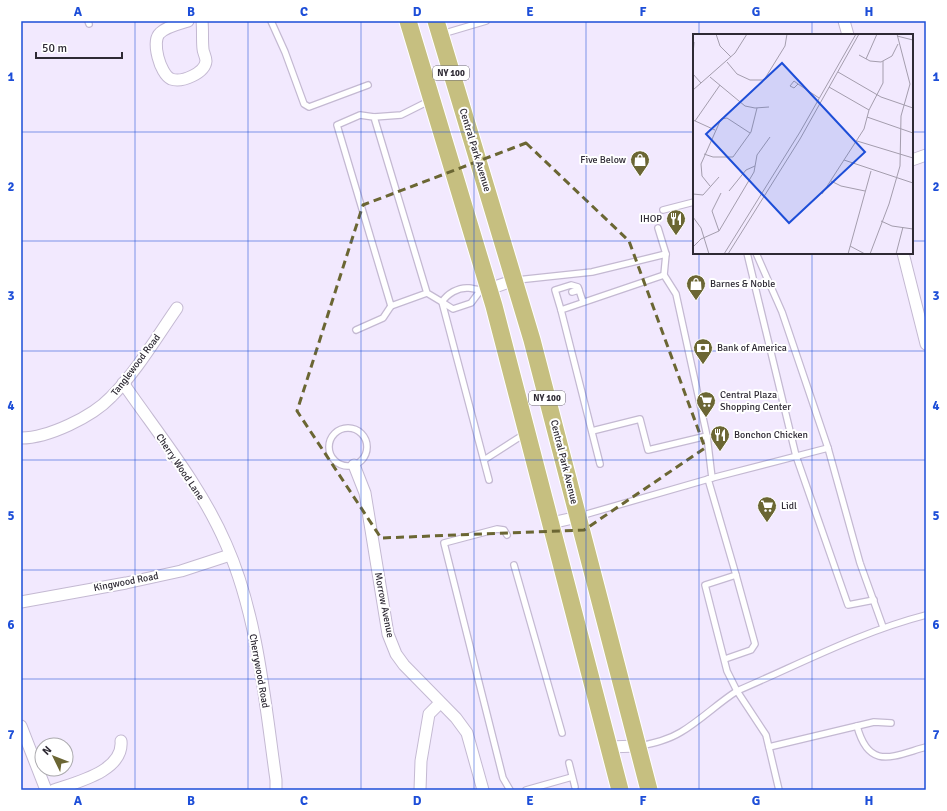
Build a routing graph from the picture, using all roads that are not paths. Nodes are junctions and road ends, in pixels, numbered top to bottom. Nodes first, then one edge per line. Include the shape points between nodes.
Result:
1 (188, 21) edge
2 (202, 21) edge
3 (271, 21) edge
4 (408, 21) edge
5 (486, 21) edge
6 (844, 21) edge
7 (474, 23) edge
8 (438, 28) edge
9 (848, 34) edge
10 (368, 85) dead end
11 (431, 100) junction
12 (374, 117) junction
13 (926, 155) edge
14 (913, 160) edge
15 (693, 202) edge
16 (663, 210) dead end
17 (658, 228) dead end
18 (666, 254) junction
19 (747, 254) edge
20 (756, 254) edge
21 (903, 254) edge
22 (664, 275) junction
23 (515, 280) junction
24 (484, 290) junction
25 (579, 290) junction
26 (572, 292) dead end
27 (427, 293) junction
28 (442, 302) junction
29 (583, 302) junction
30 (392, 306) junction
31 (177, 308) dead end
32 (561, 310) junction
33 (356, 330) dead end
34 (926, 344) edge
35 (123, 383) junction
36 (592, 431) junction
37 (528, 432) junction
38 (707, 436) junction
39 (21, 438) edge
40 (828, 448) junction
41 (796, 456) junction
42 (484, 460) junction
43 (600, 464) dead end
44 (354, 465) junction
45 (710, 479) junction
46 (489, 480) dead end
47 (578, 517) junction
48 (551, 523) junction
49 (507, 535) dead end
50 (230, 555) junction
51 (514, 565) dead end
52 (736, 575) junction
53 (874, 600) junction
54 (21, 602) edge
55 (926, 615) edge
56 (883, 627) junction
57 (725, 659) junction
58 (737, 691) junction
59 (440, 702) junction
60 (891, 723) dead end
61 (21, 726) edge
62 (857, 726) junction
63 (562, 733) dead end
64 (23, 740) edge
65 (120, 741) dead end
66 (637, 746) junction
67 (609, 747) junction
68 (769, 747) junction
69 (926, 747) edge
70 (569, 763) dead end
71 (572, 777) junction
72 (575, 787) dead end
73 (46, 790) edge
74 (54, 790) edge
75 (276, 790) edge
76 (420, 790) edge
77 (483, 790) edge
78 (510, 790) edge
79 (526, 790) edge
80 (620, 790) edge
81 (649, 790) edge
82 (779, 790) edge

1 - 2 street via 167,28 156,40 161,68 170,78 177,80 197,73 203,68 206,60
3 - 10 lane via 304,104 309,107
4 - 11 main road, NY 100
5 - 7 lane
6 - 9 street
7 - 8 lane
8 - 23 main road, Central Park Avenue / NY 100
11 - 12 lane via 401,115
11 - 24 main road, NY 100
12 - 27 lane
12 - 30 lane via 360,115 337,125
13 - 14 street
15 - 16 lane
17 - 18 lane
18 - 22 lane
18 - 23 lane via 592,272
19 - 41 lane
20 - 40 lane via 782,312
21 - 34 street
22 - 29 lane
22 - 38 lane via 676,294
23 - 24 street
23 - 47 main road, Central Park Avenue / NY 100
24 - 28 lane via 467,288 448,294
24 - 28 lane via 470,303 453,309
24 - 37 main road, NY 100
25 - 26 lane
25 - 29 lane
25 - 32 lane via 571,284 555,290 560,296
27 - 28 lane
27 - 30 lane
28 - 42 lane
29 - 32 lane
30 - 33 lane via 383,318
31 - 35 street, Tanglewood Road
32 - 36 lane
35 - 39 street, Tanglewood Road via 110,398 65,427 47,435
35 - 50 street, Cherry Wood Lane via 211,513
36 - 38 lane via 640,419 648,450
36 - 43 lane
37 - 42 lane
37 - 48 main road, NY 100
38 - 45 lane
40 - 41 lane
40 - 53 lane via 860,564
41 - 45 lane
41 - 53 lane via 848,604
42 - 46 lane
44 - 44 lane via 342,465 330,453 334,436 344,429 356,430 362,434 367,445 364,458
44 - 59 street, Morrow Avenue via 365,493 388,634 396,654 404,665
45 - 47 lane
45 - 52 lane
47 - 48 street
47 - 66 main road, Central Park Avenue / NY 100
48 - 67 main road, NY 100
49 - 78 lane via 504,530 497,529 444,544 503,778
50 - 54 street, Kingwood Road via 182,571
50 - 75 street, Cherrywood Road via 247,608 259,663
51 - 63 lane
52 - 57 lane via 755,644 752,650
52 - 57 lane via 704,585
53 - 56 lane
55 - 56 lane
56 - 58 lane
57 - 58 lane
58 - 66 lane via 682,732 661,741
58 - 68 lane via 761,724
59 - 76 street via 429,714 421,761
59 - 77 street, Morrow Avenue via 460,722 467,734
60 - 62 lane via 874,722
61 - 64 street
62 - 68 lane
62 - 69 lane via 872,754 884,758
64 - 73 street
65 - 74 street via 122,749 115,762 81,781
66 - 67 street
66 - 81 main road, Central Park Avenue / NY 100
67 - 80 main road, NY 100
68 - 82 lane
70 - 71 lane
71 - 72 lane
71 - 79 lane

